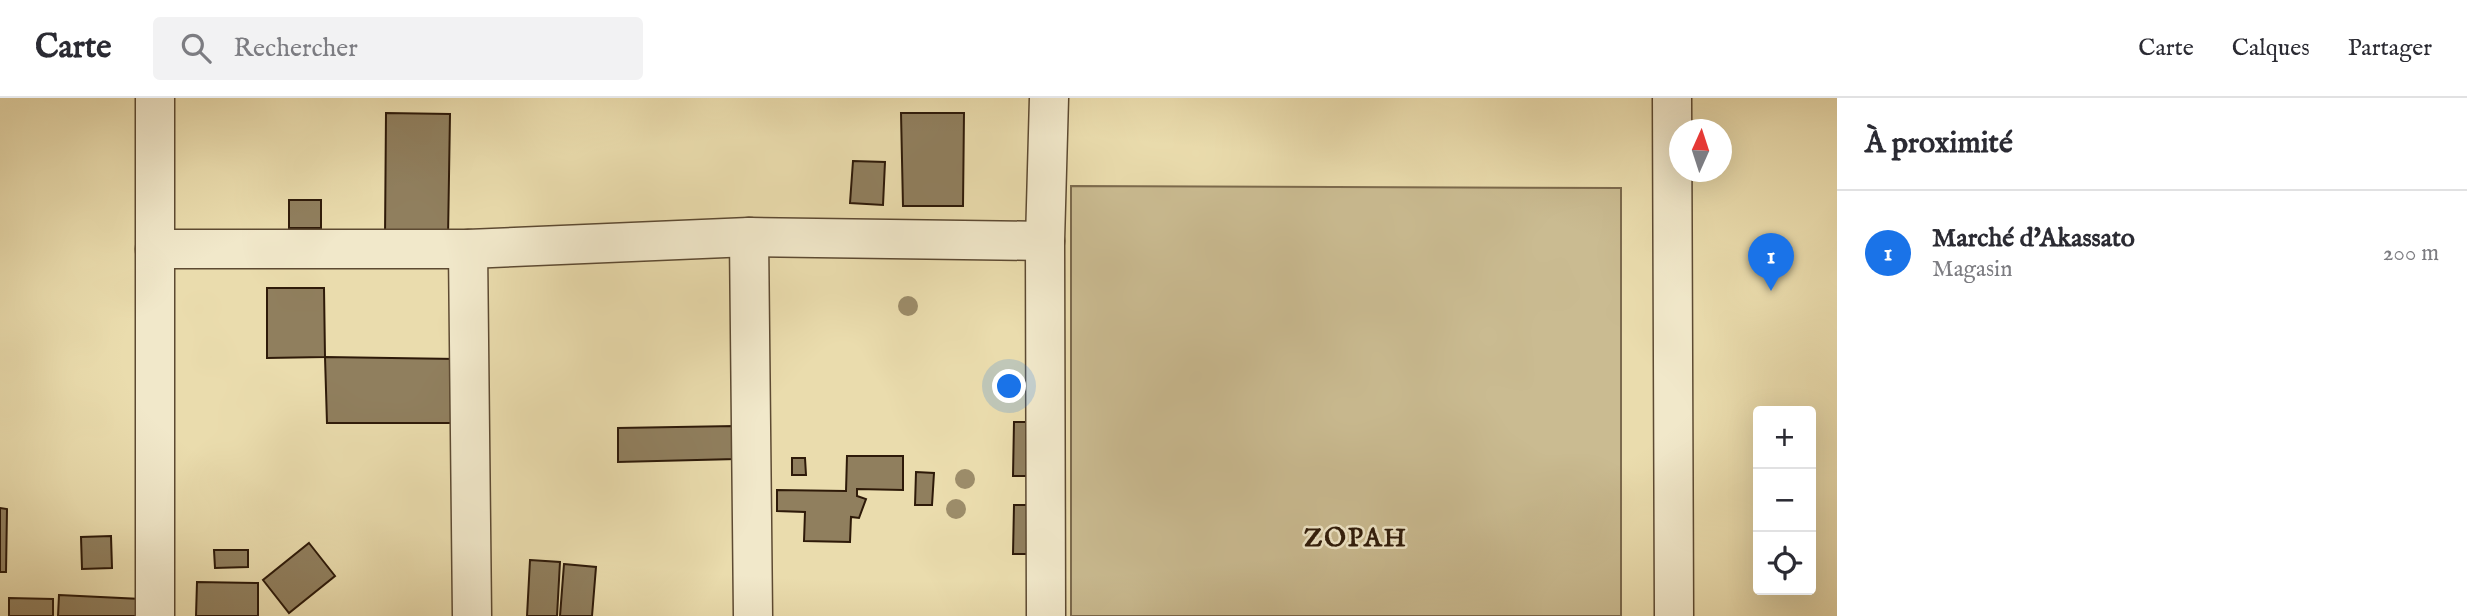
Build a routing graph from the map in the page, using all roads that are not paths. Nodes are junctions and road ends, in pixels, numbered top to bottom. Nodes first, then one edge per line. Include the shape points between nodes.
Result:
1 (155, 98) edge
2 (1049, 98) edge
3 (1672, 98) edge
4 (749, 237) junction
5 (1045, 241) junction
6 (155, 249) junction
7 (468, 249) junction
8 (155, 616) edge
9 (472, 616) edge
10 (753, 616) edge
11 (1046, 616) edge
12 (1674, 616) edge

1 - 6 street
2 - 5 street
3 - 12 street
4 - 5 street
4 - 7 street
4 - 10 street
5 - 11 street
6 - 7 street
6 - 8 street
7 - 9 street

